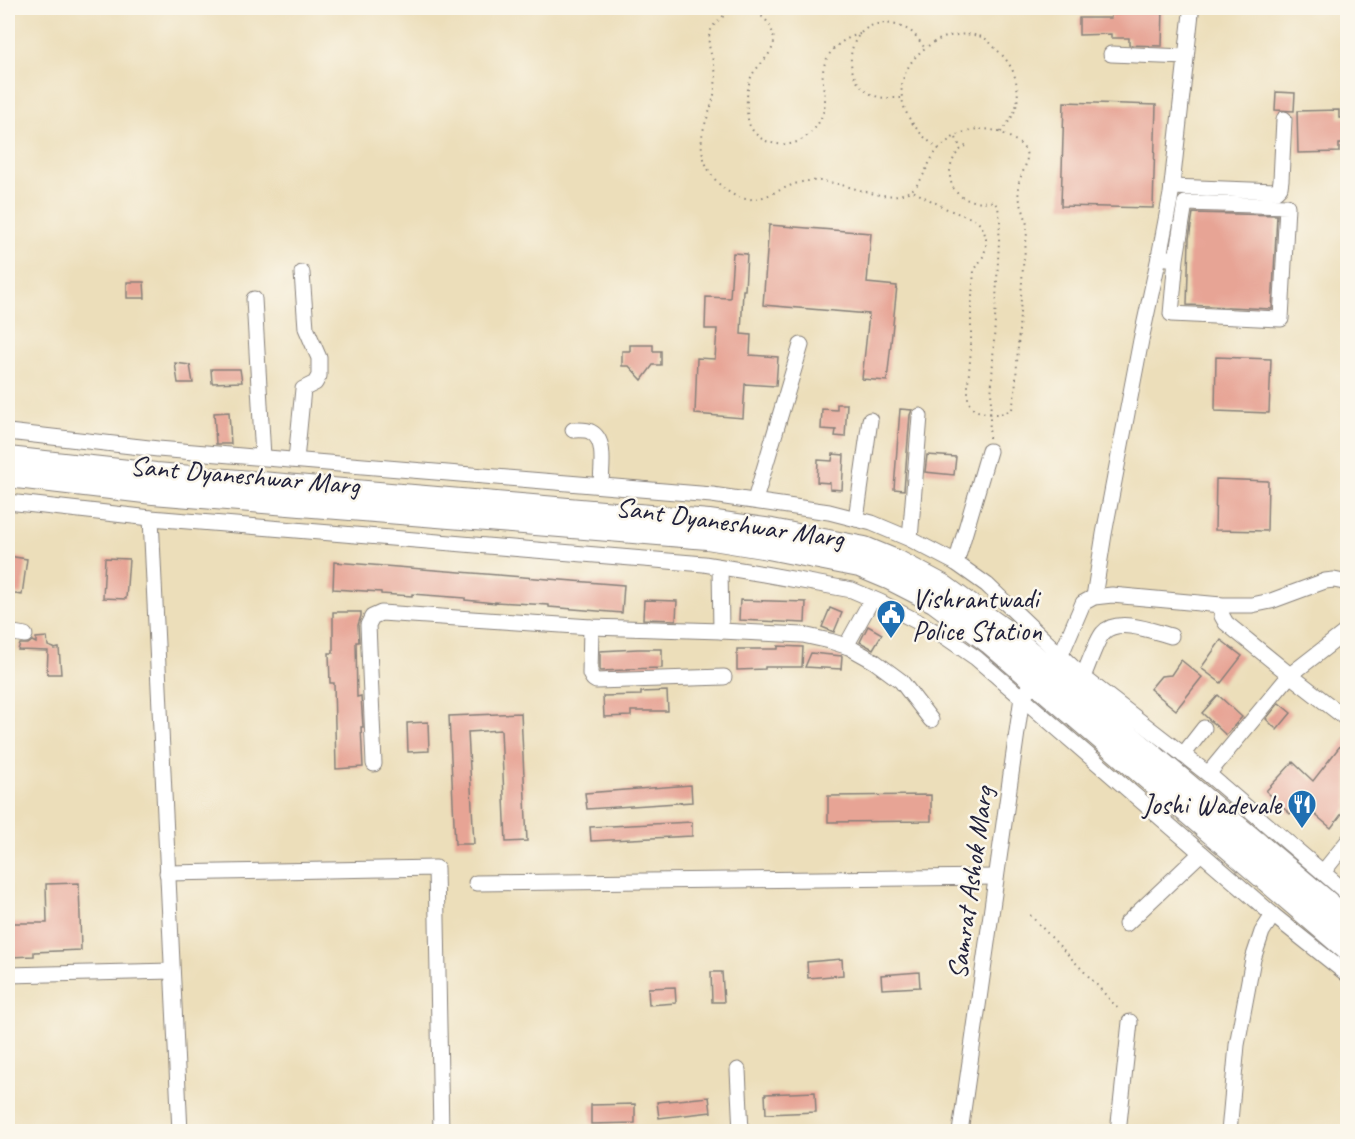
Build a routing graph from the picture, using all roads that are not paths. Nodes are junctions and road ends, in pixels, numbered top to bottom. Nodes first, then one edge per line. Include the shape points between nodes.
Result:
1 (1191, 13) dead end
2 (1111, 54) dead end
3 (1186, 57) junction
4 (1284, 119) dead end
5 (1172, 187) junction
6 (1160, 257) junction
7 (1176, 259) junction
8 (302, 273) dead end
9 (254, 299) dead end
10 (801, 345) dead end
11 (920, 416) dead end
12 (870, 420) dead end
13 (573, 430) dead end
14 (8, 432) edge
15 (989, 451) road end
16 (8, 456) edge
17 (263, 457) junction
18 (296, 460) junction
19 (8, 467) edge
20 (8, 478) edge
21 (601, 485) junction
22 (755, 500) junction
23 (8, 502) edge
24 (151, 518) junction
25 (856, 519) junction
26 (910, 539) junction
27 (956, 563) junction
28 (720, 567) junction
29 (1347, 583) edge
30 (1094, 597) junction
31 (872, 599) junction
32 (1221, 605) junction
33 (591, 627) junction
34 (1347, 630) edge
35 (721, 631) junction
36 (8, 632) edge
37 (25, 635) dead end
38 (1171, 636) dead end
39 (846, 646) junction
40 (1046, 669) junction
41 (1290, 675) junction
42 (724, 677) dead end
43 (1083, 677) junction
44 (1022, 697) junction
45 (931, 720) dead end
46 (1347, 720) edge
47 (1204, 728) dead end
48 (1183, 755) junction
49 (374, 764) dead end
50 (1208, 774) junction
51 (1347, 841) edge
52 (1201, 853) junction
53 (167, 873) junction
54 (1323, 873) junction
55 (996, 877) junction
56 (476, 883) dead end
57 (1347, 894) edge
58 (1274, 915) junction
59 (1347, 917) edge
60 (1126, 924) dead end
61 (1347, 938) edge
62 (1347, 953) edge
63 (1345, 969) edge
64 (172, 971) junction
65 (8, 975) edge
66 (1130, 1022) road end
67 (738, 1070) dead end
68 (180, 1131) edge
69 (441, 1131) edge
70 (741, 1131) edge
71 (960, 1131) edge
72 (1118, 1131) edge
73 (1229, 1131) edge

1 - 3 street
2 - 3 street
3 - 5 street
4 - 5 street via 1281,180 1276,191
5 - 6 street
6 - 7 street
6 - 30 street via 1138,351
7 - 7 street via 1185,203 1287,206 1281,319 1171,314
8 - 18 street via 306,328 319,358 319,376 303,389
9 - 17 street
10 - 22 street
11 - 26 street
12 - 25 street
13 - 21 street via 589,430 598,439 602,448
14 - 17 street
15 - 27 street
16 - 40 main road, Sant Dyaneshwar Marg via 710,519 865,546 944,584 1002,626
17 - 18 street
18 - 21 street
19 - 40 street via 708,530 823,549 862,557 938,593
20 - 40 main road, Sant Dyaneshwar Marg via 165,496 707,540 820,559 890,580 933,603 981,638
21 - 22 street
22 - 25 street
23 - 24 street
24 - 28 street
24 - 53 street
25 - 26 street
26 - 27 street
27 - 40 street via 1018,614
28 - 31 street via 852,590
28 - 35 street
29 - 32 street via 1325,580 1263,603
30 - 32 street via 1112,595
30 - 40 street via 1083,603
31 - 39 street
31 - 44 street via 947,639
32 - 41 street via 1226,622
33 - 35 street
33 - 42 street via 590,674 596,681
33 - 49 street via 381,612 372,617 368,625
34 - 41 street
35 - 39 street via 803,635
36 - 37 street
38 - 43 street via 1114,626 1102,634
39 - 45 street via 901,681
40 - 43 street
40 - 44 street
40 - 59 main road, Sant Dyaneshwar Marg
40 - 61 street
40 - 62 main road, Sant Dyaneshwar Marg
41 - 46 street
41 - 50 street
43 - 48 street
44 - 52 street
44 - 55 street, Samrat Ashok Marg
47 - 48 street
48 - 50 street
50 - 54 street
51 - 54 street
52 - 58 street
52 - 60 street
53 - 64 street
53 - 69 street via 436,868
54 - 57 street
55 - 56 street
55 - 71 street, Samrat Ashok Marg
58 - 63 street
58 - 73 street via 1262,932 1253,959 1237,1045
64 - 65 street
64 - 68 street
66 - 72 street
67 - 70 street

